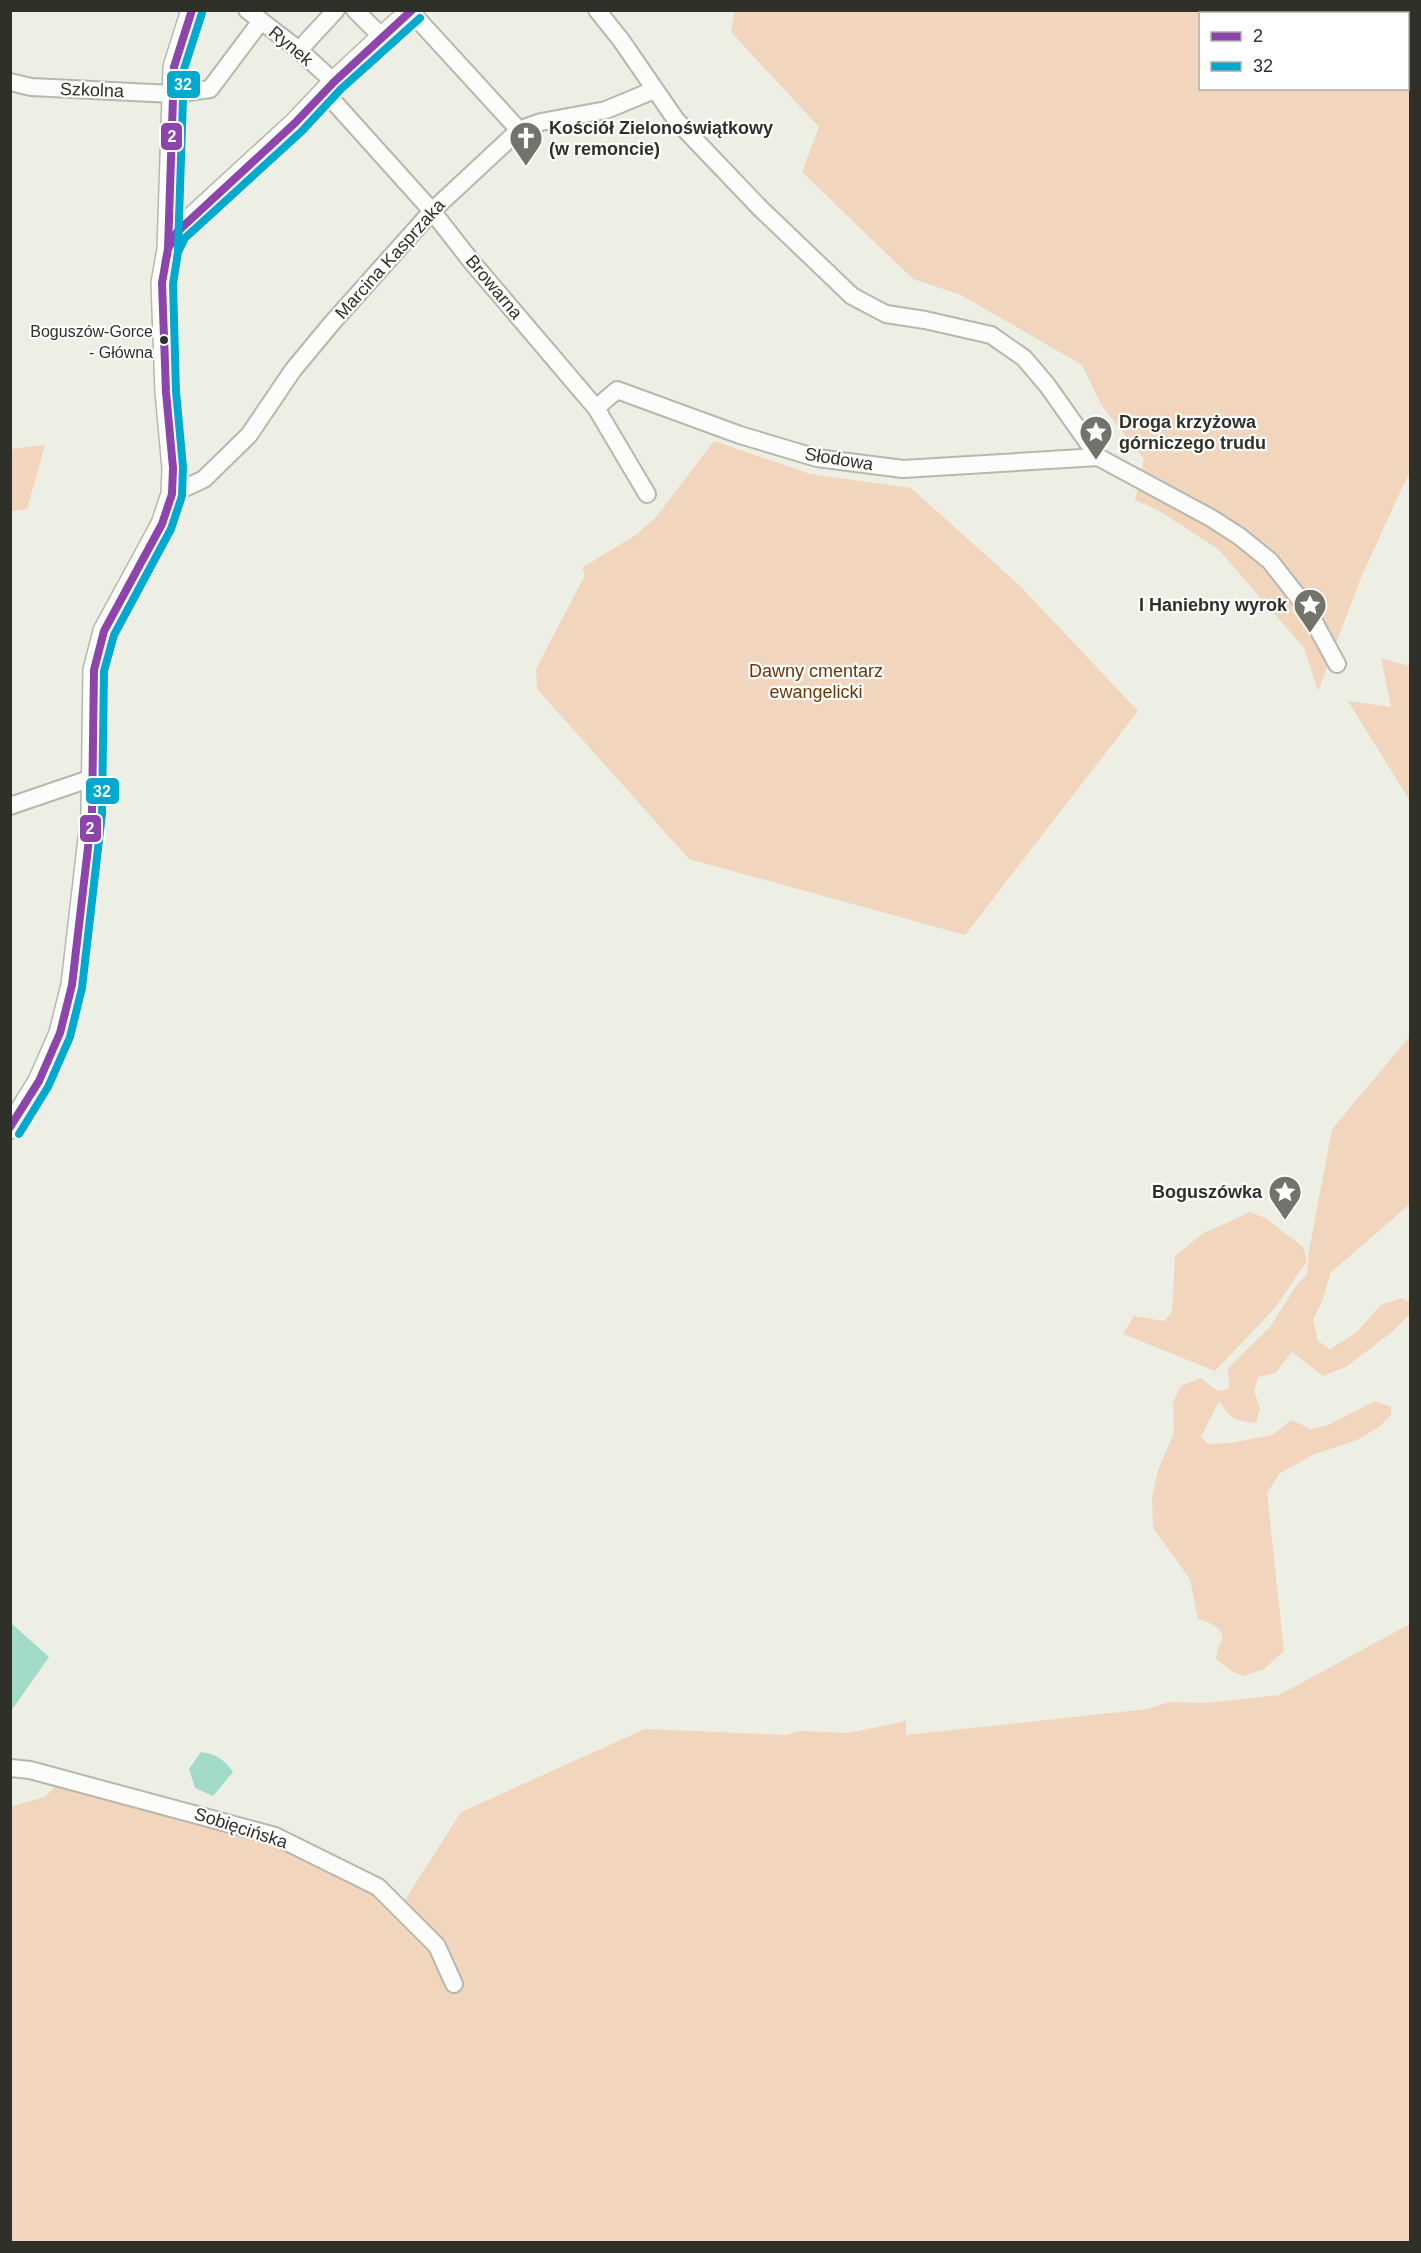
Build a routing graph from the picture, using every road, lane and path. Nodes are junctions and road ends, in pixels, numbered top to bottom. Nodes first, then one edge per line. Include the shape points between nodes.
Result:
1 (192, 10) edge
2 (336, 10) edge
3 (355, 10) edge
4 (597, 10) edge
5 (412, 11) edge
6 (254, 16) edge
7 (382, 37) junction
8 (299, 51) junction
9 (10, 82) edge
10 (329, 87) junction
11 (654, 90) junction
12 (173, 94) junction
13 (519, 130) junction
14 (169, 210) junction
15 (432, 211) junction
16 (187, 223) junction
17 (168, 249) junction
18 (596, 408) junction
19 (1098, 457) junction
20 (172, 494) junction
21 (646, 494) dead end
22 (1337, 664) dead end
23 (92, 778) junction
24 (10, 806) edge
25 (10, 1128) edge
26 (10, 1768) edge
27 (454, 1984) dead end

1 - 12 main road via 174,67
2 - 8 street
3 - 7 street
4 - 11 street
5 - 7 main road
5 - 13 street
6 - 8 street, Rynek
6 - 12 street, Szkolna via 210,89
7 - 10 main road
8 - 10 street, Rynek
9 - 12 street, Szkolna via 31,87
10 - 15 street, Browarna
10 - 16 main road
11 - 13 street, Marcina Kasprzaka via 606,110
11 - 19 street via 713,160 852,296 886,314 991,335 1024,358
12 - 14 main road
13 - 15 street, Marcina Kasprzaka
14 - 16 main road
14 - 17 main road
15 - 18 street, Browarna
15 - 20 street, Marcina Kasprzaka via 293,370 249,435 204,478
16 - 17 main road
17 - 20 main road via 162,282
18 - 19 street, Słodowa via 617,390 740,435 817,458 903,469
18 - 21 street, Browarna
19 - 22 street via 1230,530 1269,561 1306,607
20 - 23 main road via 162,524 104,630 94,670
23 - 24 street
23 - 25 main road via 92,813 72,985 60,1033 39,1081
26 - 27 street, Sobięcińska via 30,1770 275,1836 378,1887 437,1946

